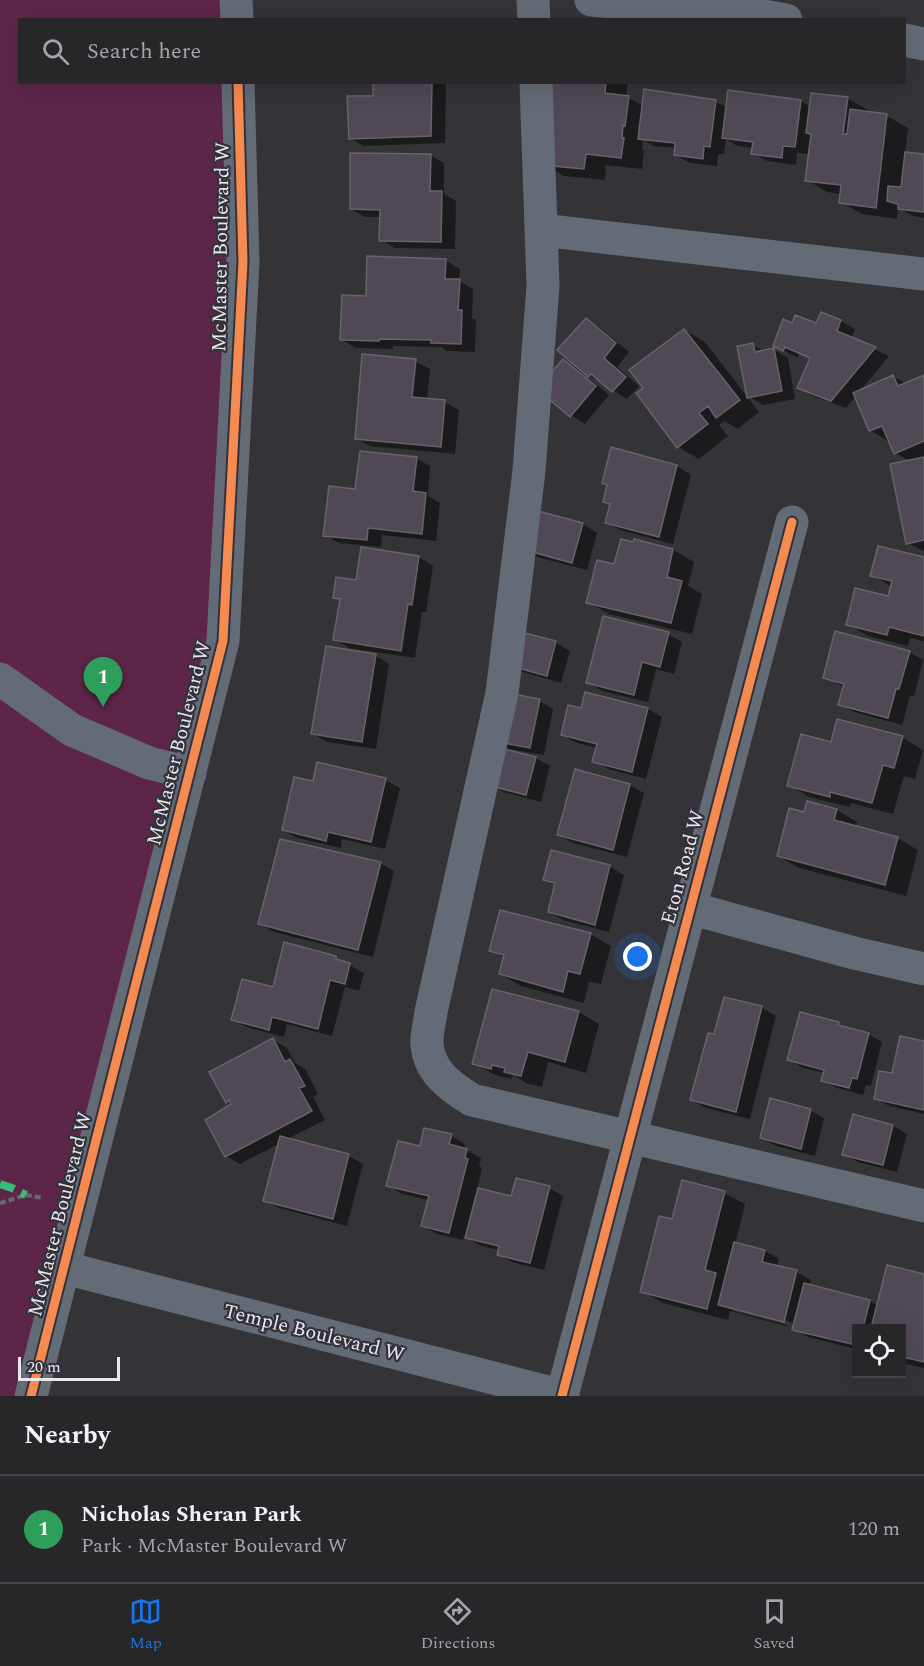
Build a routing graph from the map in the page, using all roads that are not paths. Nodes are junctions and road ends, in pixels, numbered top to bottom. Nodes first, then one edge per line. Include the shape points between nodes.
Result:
1 (236, 0) edge
2 (533, 0) edge
3 (591, 0) edge
4 (767, 11) edge
5 (237, 18) edge
6 (534, 18) edge
7 (906, 40) edge
8 (924, 44) edge
9 (238, 84) edge
10 (536, 84) edge
11 (541, 230) junction
12 (924, 274) edge
13 (792, 522) dead end
14 (0, 679) edge
15 (190, 773) junction
16 (690, 908) junction
17 (924, 969) edge
18 (630, 1137) junction
19 (924, 1206) edge
20 (65, 1268) junction
21 (31, 1396) edge
22 (562, 1396) edge

1 - 5 street
2 - 6 street
3 - 4 street
7 - 8 street
9 - 15 street, McMaster Boulevard W via 243,262 223,641
10 - 11 street
11 - 12 street
11 - 18 street via 543,286 529,471 502,693 427,1045 433,1066 447,1084 472,1100
13 - 16 street, Eton Road W
14 - 15 street via 72,730 149,763
15 - 20 street, McMaster Boulevard W
16 - 17 street, Eton Road W
16 - 18 street, Eton Road W
18 - 19 street
18 - 22 street, Eton Road W
20 - 21 street, McMaster Boulevard W
20 - 22 street, Temple Boulevard W

